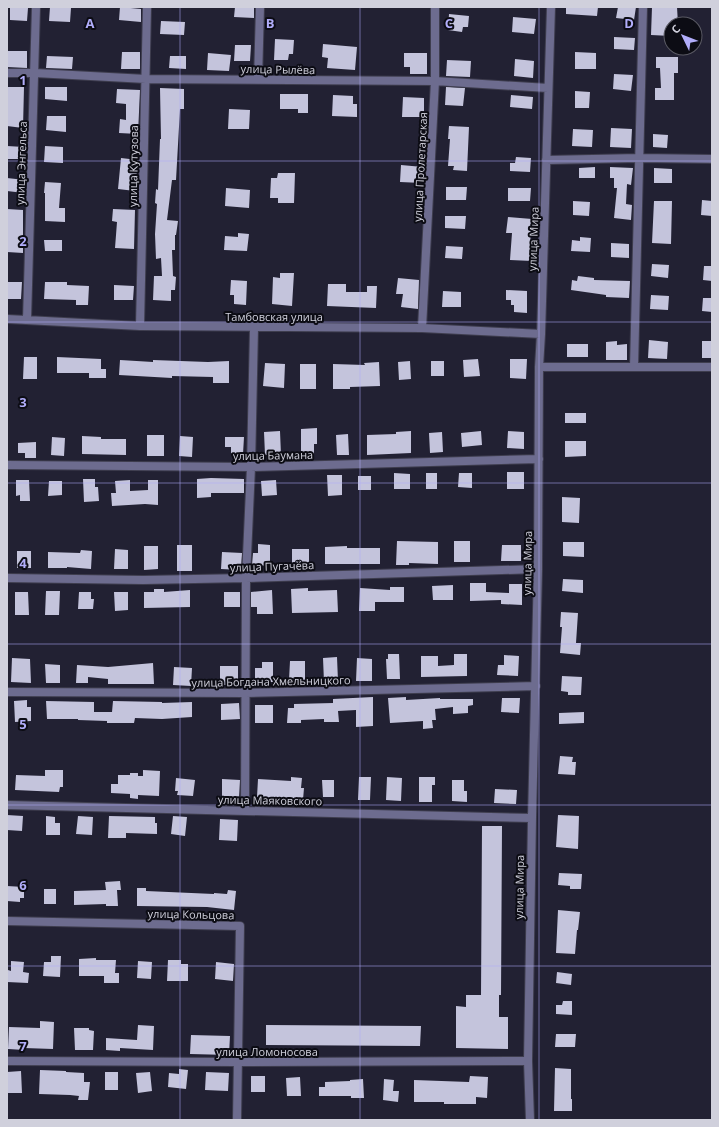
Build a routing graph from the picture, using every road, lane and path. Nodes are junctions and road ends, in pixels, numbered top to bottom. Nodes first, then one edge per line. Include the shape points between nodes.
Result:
1 (36, 7) edge
2 (147, 7) edge
3 (260, 7) edge
4 (435, 7) edge
5 (551, 7) edge
6 (643, 7) edge
7 (7, 73) edge
8 (35, 73) junction
9 (146, 79) junction
10 (258, 80) junction
11 (435, 81) junction
12 (548, 88) junction
13 (638, 158) junction
14 (712, 159) edge
15 (546, 160) junction
16 (7, 319) edge
17 (27, 320) junction
18 (140, 326) junction
19 (254, 328) junction
20 (422, 328) junction
21 (541, 334) junction
22 (538, 367) junction
23 (634, 367) junction
24 (712, 367) edge
25 (539, 459) junction
26 (7, 465) edge
27 (250, 467) junction
28 (538, 569) junction
29 (7, 578) edge
30 (246, 578) junction
31 (536, 686) junction
32 (7, 692) edge
33 (246, 693) junction
34 (7, 806) edge
35 (246, 810) junction
36 (532, 818) junction
37 (7, 921) edge
38 (7, 1061) edge
39 (528, 1061) junction
40 (237, 1062) junction
41 (237, 1120) edge
42 (530, 1120) edge

1 - 8 street, улица Энгельса
2 - 9 street, улица Кутузова
3 - 10 street
4 - 11 street, улица Пролетарская
5 - 12 street, улица Мира
6 - 13 street
7 - 8 street, улица Рылёва
8 - 9 street, улица Рылёва
8 - 17 street, улица Энгельса
9 - 10 street, улица Рылёва
9 - 18 street, улица Кутузова
10 - 11 street, улица Рылёва
11 - 12 street, улица Рылёва
11 - 20 street, улица Пролетарская
12 - 15 street, улица Мира
13 - 14 street
13 - 15 street
13 - 23 street
15 - 21 street, улица Мира
16 - 17 street, Тамбовская улица
17 - 18 street, Тамбовская улица
18 - 19 street, Тамбовская улица
19 - 20 street, Тамбовская улица
19 - 27 street
20 - 21 street, Тамбовская улица
21 - 22 street, улица Мира
22 - 23 street
22 - 25 street, улица Мира
23 - 24 street
25 - 27 street, улица Баумана
25 - 28 street, улица Мира
26 - 27 street, улица Баумана
27 - 30 street
28 - 30 street, улица Пугачёва
28 - 31 street, улица Мира
29 - 30 street, улица Пугачёва
30 - 33 street
31 - 33 street, улица Богдана Хмельницкого
31 - 36 street, улица Мира
32 - 33 street, улица Богдана Хмельницкого
33 - 35 street
34 - 35 street, улица Маяковского
35 - 36 street, улица Маяковского
36 - 39 street, улица Мира
37 - 40 street, улица Кольцова via 240,926
38 - 40 street, улица Ломоносова
39 - 40 street, улица Ломоносова
39 - 42 street, улица Мира
40 - 41 street

